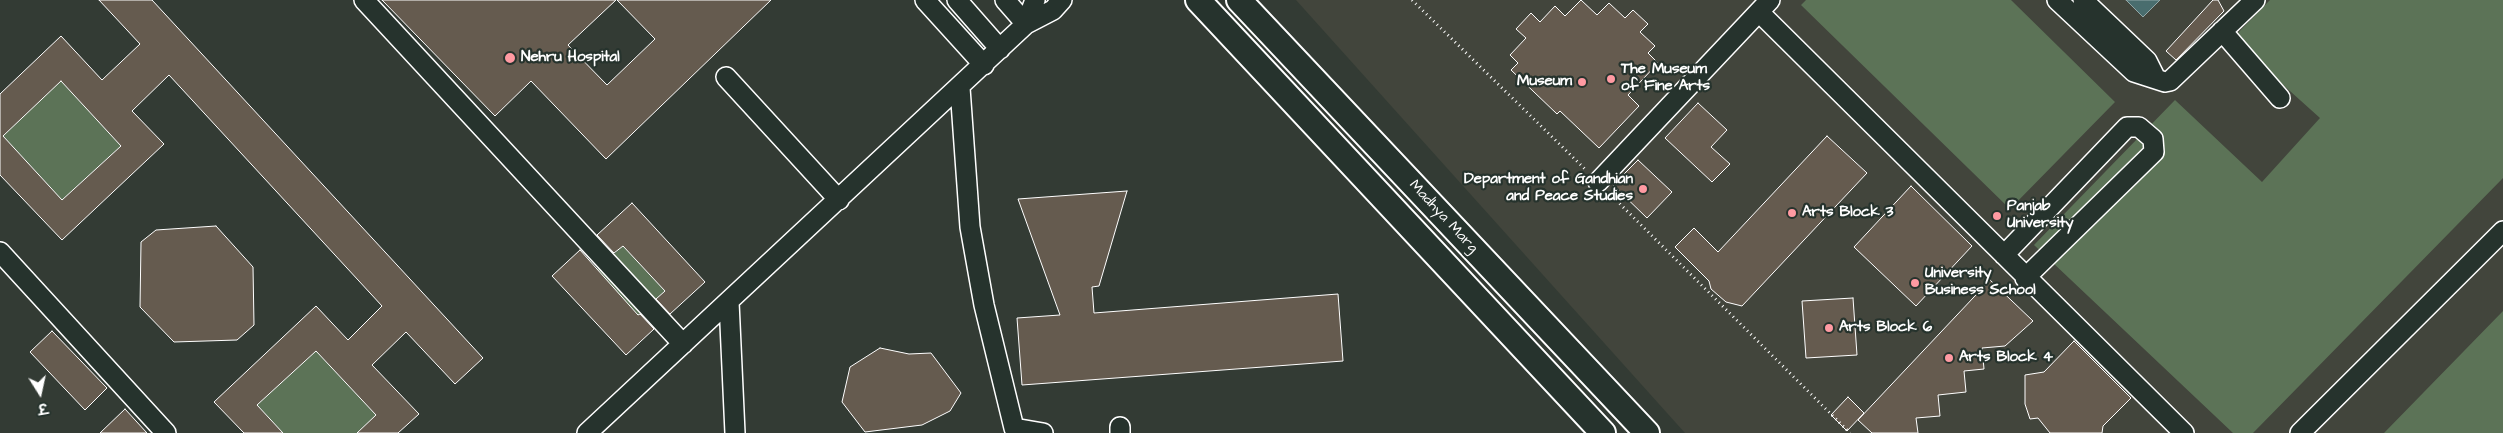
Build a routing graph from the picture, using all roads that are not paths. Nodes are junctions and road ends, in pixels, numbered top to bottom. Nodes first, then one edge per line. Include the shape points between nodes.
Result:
1 (364, 0) edge
2 (925, 0) edge
3 (956, 0) edge
4 (1006, 0) edge
5 (1035, 0) edge
6 (1062, 0) edge
7 (1198, 0) edge
8 (1239, 0) edge
9 (2057, 0) edge
10 (2083, 0) edge
11 (2255, 0) edge
12 (1765, 6) edge
13 (1026, 24) junction
14 (2222, 31) junction
15 (1000, 50) junction
16 (984, 65) junction
17 (726, 77) dead end
18 (2156, 79) junction
19 (960, 88) junction
20 (2280, 98) dead end
21 (1598, 182) road end
22 (839, 200) junction
23 (2503, 231) edge
24 (0, 252) edge
25 (2004, 255) junction
26 (2025, 278) junction
27 (729, 302) junction
28 (683, 344) junction
29 (2304, 432) edge
30 (166, 433) edge
31 (587, 433) edge
32 (735, 433) edge
33 (1043, 433) edge
34 (1603, 433) edge
35 (1647, 433) edge
36 (2184, 433) edge

1 - 28 street
2 - 16 street
3 - 15 street
4 - 13 street
5 - 13 street
6 - 13 street via 1053,10
7 - 34 main road, Madhya Marg
8 - 35 main road, Madhya Marg
9 - 18 street via 2134,72
10 - 18 street via 2147,61
11 - 14 street
12 - 21 street
12 - 25 street
13 - 15 street
14 - 18 street via 2170,80 2161,82
14 - 20 street
15 - 16 street
16 - 19 street
17 - 22 street
19 - 22 street
19 - 33 street via 970,227 1014,428
22 - 27 street
23 - 29 street
24 - 30 street
25 - 26 street
25 - 26 street via 2127,127 2139,127 2153,139 2154,152
26 - 36 street
27 - 28 street
27 - 32 street
28 - 31 street

